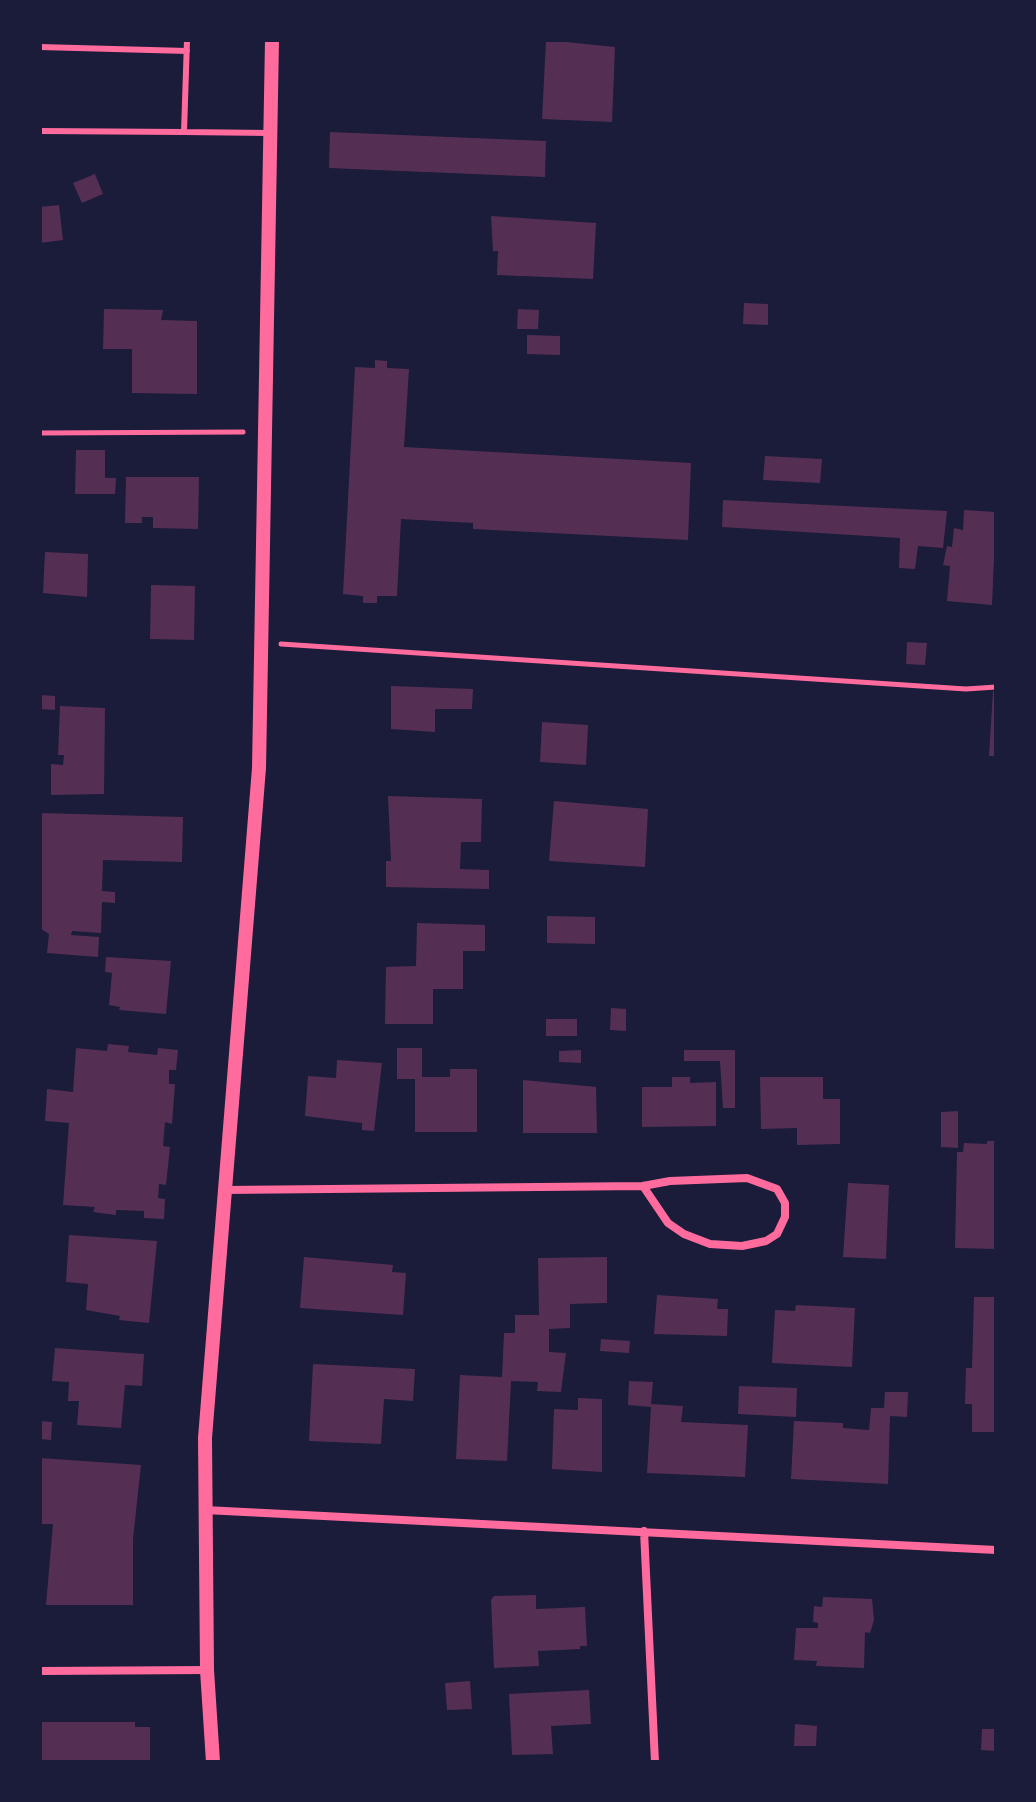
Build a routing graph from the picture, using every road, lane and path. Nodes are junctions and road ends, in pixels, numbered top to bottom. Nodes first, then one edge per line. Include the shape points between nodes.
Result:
1 (187, 40) edge
2 (272, 40) edge
3 (40, 47) edge
4 (187, 51) junction
5 (40, 131) edge
6 (184, 132) junction
7 (271, 133) junction
8 (265, 432) junction
9 (40, 433) edge
10 (264, 643) junction
11 (996, 687) edge
12 (643, 1186) junction
13 (223, 1190) junction
14 (205, 1510) junction
15 (644, 1531) junction
16 (996, 1550) edge
17 (207, 1670) junction
18 (40, 1671) edge
19 (213, 1762) edge
20 (655, 1762) edge

1 - 4 lane
2 - 7 street
3 - 4 lane
4 - 6 lane
5 - 6 lane
6 - 7 lane
7 - 8 street
8 - 9 path
8 - 10 street
10 - 11 path
10 - 13 street via 259,768
12 - 12 street via 747,1178 777,1189 785,1217 777,1234 766,1241 710,1244 668,1223
12 - 13 street
13 - 14 street via 205,1438
14 - 15 street
14 - 17 street
15 - 16 street
15 - 20 street
17 - 18 street
17 - 19 street

